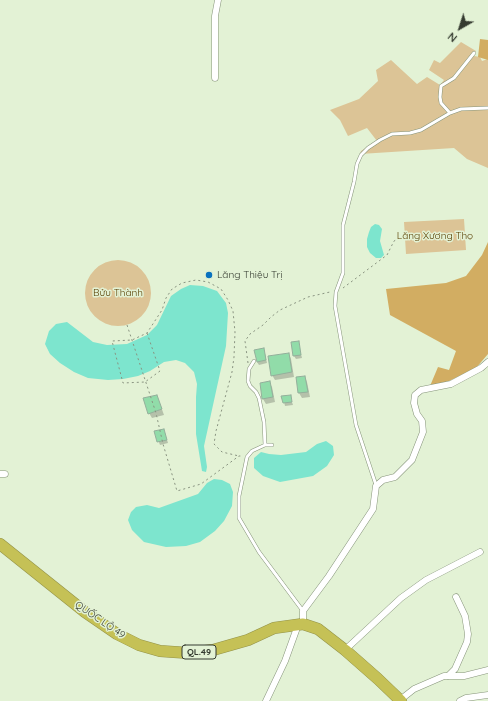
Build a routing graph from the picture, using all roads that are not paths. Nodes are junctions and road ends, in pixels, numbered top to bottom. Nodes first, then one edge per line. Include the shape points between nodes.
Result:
1 (218, 0) edge
2 (474, 53) dead end
3 (215, 78) dead end
4 (488, 108) edge
5 (450, 113) junction
6 (254, 361) dead end
7 (488, 362) edge
8 (265, 445) junction
9 (272, 445) dead end
10 (376, 486) junction
11 (0, 544) edge
12 (480, 552) dead end
13 (456, 597) dead end
14 (303, 611) junction
15 (300, 624) junction
16 (345, 650) junction
17 (488, 670) edge
18 (448, 676) junction
19 (488, 695) edge
20 (266, 701) edge
21 (400, 701) edge
22 (460, 701) edge

1 - 3 street via 215,16
2 - 5 lane via 454,78 441,86 441,102
4 - 5 lane via 461,109
5 - 10 lane via 421,130 392,134 361,155 343,225 343,273 336,292 335,306 356,425
6 - 8 lane via 249,369 248,381 258,398 264,422
7 - 10 street via 482,368 451,384 421,390 415,395 414,404 422,421 423,432 412,460 395,477 383,480
8 - 9 lane
8 - 14 lane via 252,451 247,457 239,496 239,518 259,552
10 - 14 street via 373,509 346,552
11 - 15 highway, QUỐC LỘ 49 / QL.49 via 85,612 117,634 139,645 160,651 189,653 213,650 248,640 274,628
12 - 16 street via 426,580 400,598
13 - 18 street via 465,616 468,634 455,669
14 - 15 street
15 - 16 highway, QUỐC LỘ 49 / QL.49 via 318,629
15 - 20 street
16 - 21 highway, QUỐC LỘ 49 / QL.49
17 - 18 street via 464,676
18 - 21 street via 414,689
19 - 22 street

